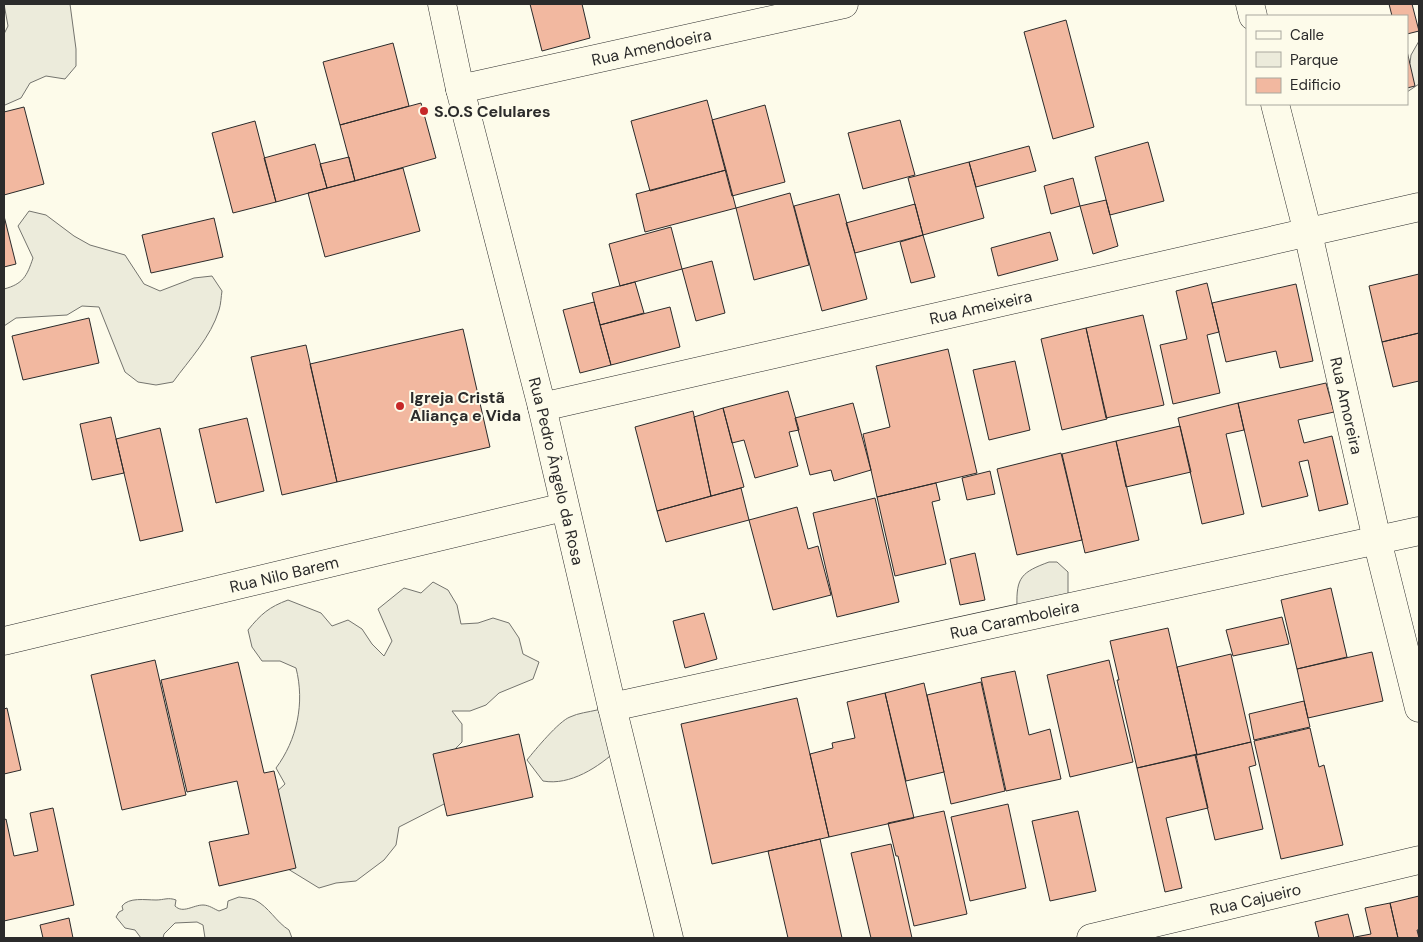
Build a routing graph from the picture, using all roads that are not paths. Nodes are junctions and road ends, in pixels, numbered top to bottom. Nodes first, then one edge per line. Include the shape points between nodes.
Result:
1 (442, 4) edge
2 (844, 4) edge
3 (460, 89) junction
4 (1275, 105) edge
5 (1419, 207) edge
6 (1308, 233) junction
7 (542, 407) junction
8 (564, 507) junction
9 (1419, 531) edge
10 (1377, 540) junction
11 (4, 641) edge
12 (612, 707) junction
13 (1419, 708) edge
14 (1419, 860) edge
15 (669, 938) edge
16 (1091, 938) edge

1 - 3 street, Rua Pedro Ângelo da Rosa
2 - 3 street, Rua Amendoeira
3 - 7 street, Rua Pedro Ângelo da Rosa
4 - 6 street, Rua Amoreira
5 - 6 street, Rua Ameixeira
6 - 7 street, Rua Ameixeira
6 - 10 street, Rua Amoreira
7 - 8 street, Rua Pedro Ângelo da Rosa
8 - 11 street, Rua Nilo Barem
8 - 12 street, Rua Pedro Ângelo da Rosa
9 - 10 street, Rua Caramboleira
10 - 12 street, Rua Caramboleira
10 - 13 street, Rua Amoreira
12 - 15 street, Rua Pedro Ângelo da Rosa
14 - 16 street, Rua Cajueiro

